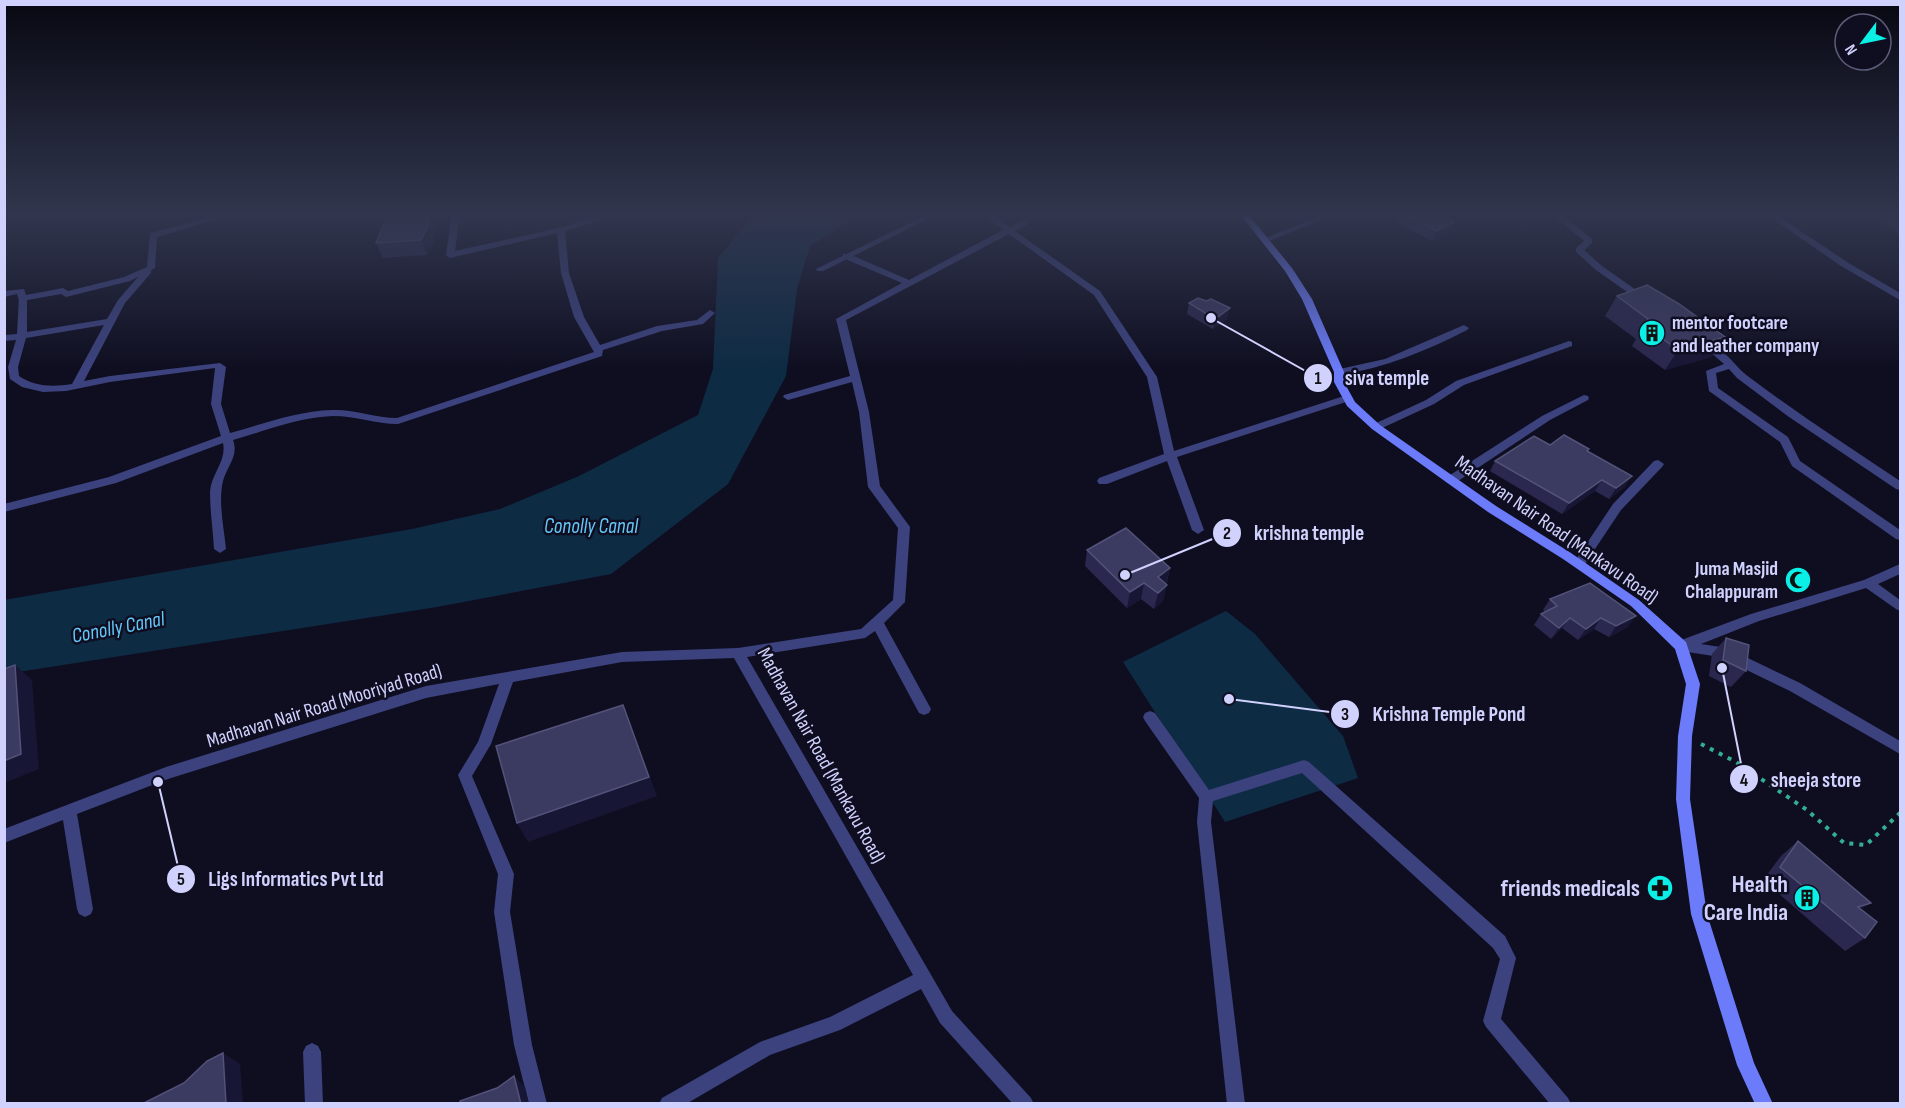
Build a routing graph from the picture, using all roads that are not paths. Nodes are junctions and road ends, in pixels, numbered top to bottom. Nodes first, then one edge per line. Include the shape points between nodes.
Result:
1 (151, 266) edge
2 (564, 266) edge
3 (827, 266) edge
4 (869, 266) edge
5 (942, 266) edge
6 (1057, 266) edge
7 (1285, 266) edge
8 (1596, 266) edge
9 (1847, 266) edge
10 (820, 269) dead end
11 (148, 271) junction
12 (909, 283) junction
13 (4, 294) edge
14 (1900, 297) edge
15 (22, 298) junction
16 (1655, 306) edge
17 (710, 314) dead end
18 (111, 321) junction
19 (1464, 328) dead end
20 (22, 336) junction
21 (1697, 337) edge
22 (4, 338) edge
23 (1569, 344) dead end
24 (598, 349) junction
25 (1731, 365) junction
26 (1339, 372) junction
27 (856, 378) junction
28 (76, 386) junction
29 (788, 397) dead end
30 (1348, 398) junction
31 (1584, 398) dead end
32 (1376, 428) junction
33 (227, 438) junction
34 (1172, 455) junction
35 (1658, 464) dead end
36 (1451, 480) junction
37 (1102, 481) dead end
38 (1900, 486) edge
39 (4, 508) edge
40 (1198, 530) dead end
41 (1900, 536) edge
42 (220, 549) dead end
43 (1579, 564) junction
44 (1900, 569) edge
45 (1868, 583) junction
46 (1900, 606) edge
47 (877, 622) junction
48 (1681, 646) junction
49 (738, 653) junction
50 (508, 677) junction
51 (924, 709) dead end
52 (1150, 717) dead end
53 (1900, 748) edge
54 (1206, 797) junction
55 (69, 811) junction
56 (4, 836) edge
57 (85, 909) dead end
58 (924, 978) junction
59 (312, 1052) dead end
60 (314, 1104) edge
61 (538, 1104) edge
62 (668, 1104) edge
63 (1025, 1104) edge
64 (1236, 1104) edge
65 (1562, 1104) edge
66 (1764, 1104) edge

1 - 11 street
2 - 24 street via 579,317
3 - 10 street
4 - 12 street
5 - 12 street, Madhavan Nair Road (Mankavu Road)
6 - 34 street via 1096,293 1152,377
7 - 26 main road, Madhavan Nair Road (Mankavu Road) via 1307,299
8 - 16 street
9 - 14 street
11 - 15 street via 82,291
11 - 18 street via 120,302
12 - 27 street, Madhavan Nair Road (Mankavu Road) via 842,319
13 - 15 street via 21,291
15 - 20 street
17 - 24 street via 700,322 638,334
18 - 20 street
18 - 28 street
19 - 26 street via 1403,358
20 - 22 street
20 - 28 street via 14,377 43,389
21 - 25 street
23 - 32 street via 1460,383
24 - 33 street via 595,356 398,421 357,414 323,414
25 - 38 street via 1793,415
25 - 41 street via 1711,370 1713,389 1784,440 1796,463
26 - 30 main road, Madhavan Nair Road (Mankavu Road)
27 - 29 street
27 - 47 street, Madhavan Nair Road (Mankavu Road) via 874,487 904,526 899,602
28 - 33 street via 216,365 221,371 216,404
30 - 32 main road, Madhavan Nair Road (Mankavu Road)
30 - 34 street
31 - 36 street
32 - 36 main road, Madhavan Nair Road (Mankavu Road)
33 - 39 street via 112,480
33 - 42 street via 228,460 216,492
34 - 37 street
34 - 40 street
35 - 43 street via 1617,507
36 - 43 main road, Madhavan Nair Road (Mankavu Road)
43 - 48 main road, Madhavan Nair Road (Mankavu Road) via 1635,603
44 - 45 street
45 - 46 street
45 - 48 street via 1755,617
47 - 49 street, Madhavan Nair Road (Mankavu Road) via 865,633
47 - 51 street
48 - 53 street via 1722,652 1795,687
48 - 66 main road, Madhavan Nair Road (Mankavu Road) via 1693,684 1685,736 1683,799 1699,914 1746,1065
49 - 50 street, Madhavan Nair Road (Mooriyad Road) via 622,657
49 - 58 street, Madhavan Nair Road (Mankavu Road)
50 - 55 street, Madhavan Nair Road (Mooriyad Road) via 426,692 166,773
50 - 61 street via 484,744 465,775 506,874 502,912 523,1045
52 - 54 street
54 - 64 street via 1204,822
54 - 65 street via 1304,766 1499,942 1508,958 1492,1021
55 - 56 street, Madhavan Nair Road (Mooriyad Road)
55 - 57 street
58 - 62 street via 834,1024 766,1048
58 - 63 street, Madhavan Nair Road (Mankavu Road) via 946,1017
59 - 60 street

